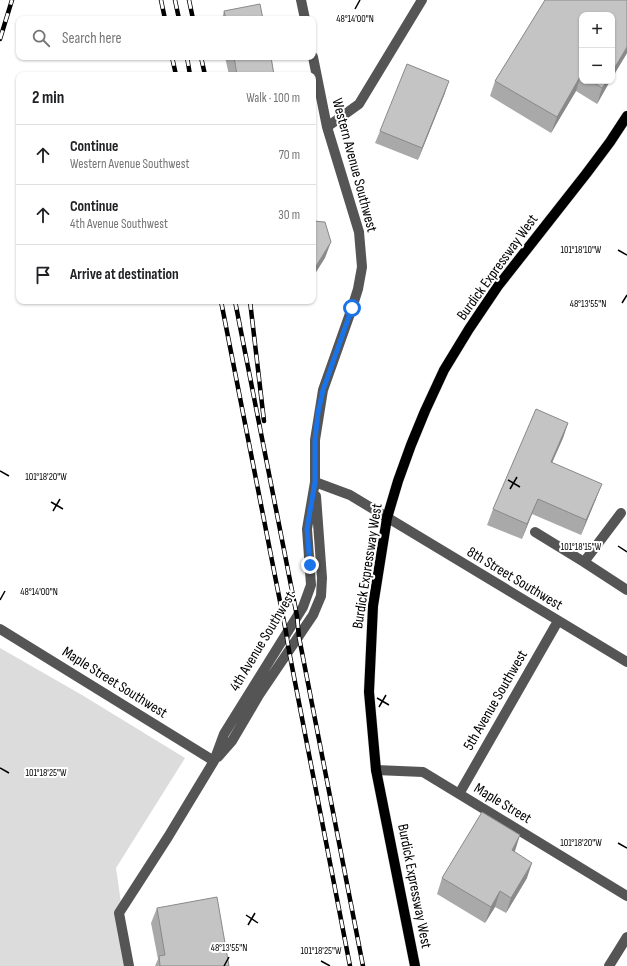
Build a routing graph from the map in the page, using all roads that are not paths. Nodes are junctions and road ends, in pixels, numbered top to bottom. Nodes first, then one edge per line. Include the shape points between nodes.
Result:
1 (301, 0) edge
2 (422, 0) edge
3 (304, 16) edge
4 (314, 60) edge
5 (316, 72) edge
6 (316, 72) edge
7 (627, 116) edge
8 (327, 128) junction
9 (315, 482) junction
10 (621, 513) dead end
11 (387, 518) junction
12 (535, 532) dead end
13 (584, 562) junction
14 (627, 590) edge
15 (558, 622) junction
16 (0, 629) edge
17 (627, 662) edge
18 (214, 761) junction
19 (376, 770) junction
20 (459, 794) junction
21 (627, 896) edge
22 (627, 937) edge
23 (129, 966) edge
24 (415, 966) edge
25 (609, 966) edge

1 - 3 street
2 - 8 street via 359,104
4 - 5 street, Western Avenue Southwest
6 - 8 street, Western Avenue Southwest
7 - 11 main road, Burdick Expressway West via 586,174 498,286 444,370 398,481
8 - 9 street, Western Avenue Southwest via 358,232 362,268 352,308 323,390 315,440
9 - 11 street via 350,495
9 - 18 street, 4th Avenue Southwest via 321,596 313,615 259,695 232,741
10 - 13 street
11 - 15 street, 8th Street Southwest
11 - 19 main road, Burdick Expressway West via 373,606 370,648 369,692
12 - 13 street
13 - 14 street
15 - 17 street, 8th Street Southwest
15 - 20 street, 5th Avenue Southwest
16 - 18 street, Maple Street Southwest
18 - 23 street, 4th Avenue Southwest via 119,913
19 - 20 street, Maple Street via 423,772
19 - 24 main road, Burdick Expressway West
20 - 21 street, Maple Street
22 - 25 street

